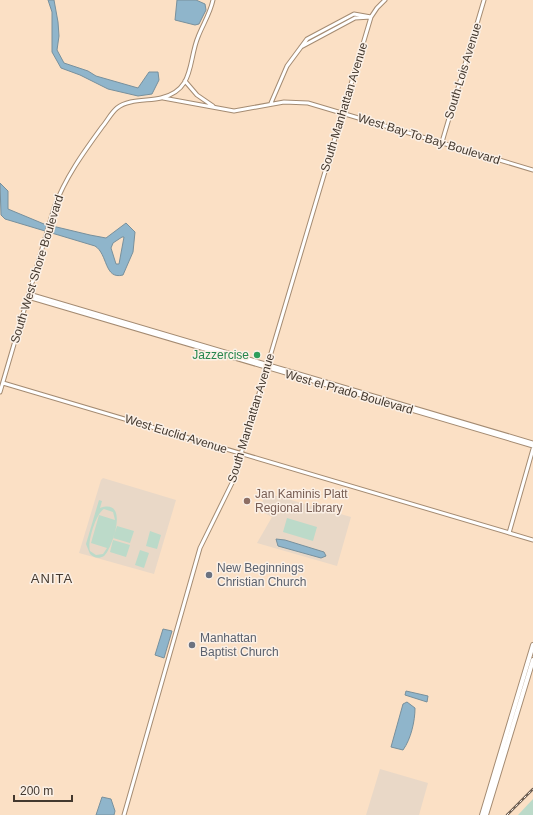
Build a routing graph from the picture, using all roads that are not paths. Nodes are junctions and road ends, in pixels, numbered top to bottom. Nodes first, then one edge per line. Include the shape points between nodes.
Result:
1 (213, 0) edge
2 (385, 0) edge
3 (484, 0) edge
4 (358, 17) junction
5 (371, 17) junction
6 (369, 25) junction
7 (322, 30) junction
8 (324, 34) junction
9 (299, 48) junction
10 (185, 81) junction
11 (161, 98) junction
12 (271, 103) junction
13 (216, 108) junction
14 (343, 113) junction
15 (442, 142) junction
16 (533, 170) edge
17 (28, 296) junction
18 (267, 366) junction
19 (3, 383) junction
20 (0, 392) edge
21 (533, 445) edge
22 (533, 449) edge
23 (241, 453) junction
24 (509, 532) junction
25 (533, 540) edge
26 (533, 645) edge
27 (533, 660) edge
28 (520, 697) junction
29 (506, 737) junction
30 (504, 757) junction
31 (496, 771) junction
32 (498, 776) junction
33 (124, 815) edge
34 (482, 815) edge
35 (486, 815) edge

1 - 10 street, South West Shore Boulevard via 196,42 190,71
2 - 5 street
3 - 15 street, South Lois Avenue
4 - 5 street
4 - 6 street
4 - 8 street
5 - 6 street, South Manhattan Avenue
5 - 7 street via 358,13 350,15
6 - 14 street, South Manhattan Avenue
7 - 8 street
7 - 9 street via 307,39
8 - 9 street
9 - 12 street via 287,66
10 - 11 street, South West Shore Boulevard via 174,92
10 - 13 street via 196,95
11 - 13 street, West Bay To Bay Boulevard
11 - 17 street, South West Shore Boulevard via 117,108 87,147 61,190
12 - 13 street, West Bay To Bay Boulevard via 241,110
12 - 14 street, West Bay To Bay Boulevard via 300,102
14 - 15 street, West Bay To Bay Boulevard
14 - 18 street, South Manhattan Avenue
15 - 16 street, West Bay To Bay Boulevard
17 - 18 street, West el Prado Boulevard
17 - 19 street, South West Shore Boulevard
18 - 21 street, West el Prado Boulevard
18 - 23 street, South Manhattan Avenue
19 - 20 street, South West Shore Boulevard
19 - 23 street, West Euclid Avenue
22 - 24 street
23 - 24 street, West Euclid Avenue
23 - 33 street, South Manhattan Avenue via 229,491 200,548
24 - 25 street, West Euclid Avenue
26 - 28 main road
27 - 28 main road
28 - 29 main road
28 - 30 main road
29 - 30 main road
29 - 31 main road
30 - 32 main road
31 - 32 main road
31 - 34 main road
32 - 35 main road

